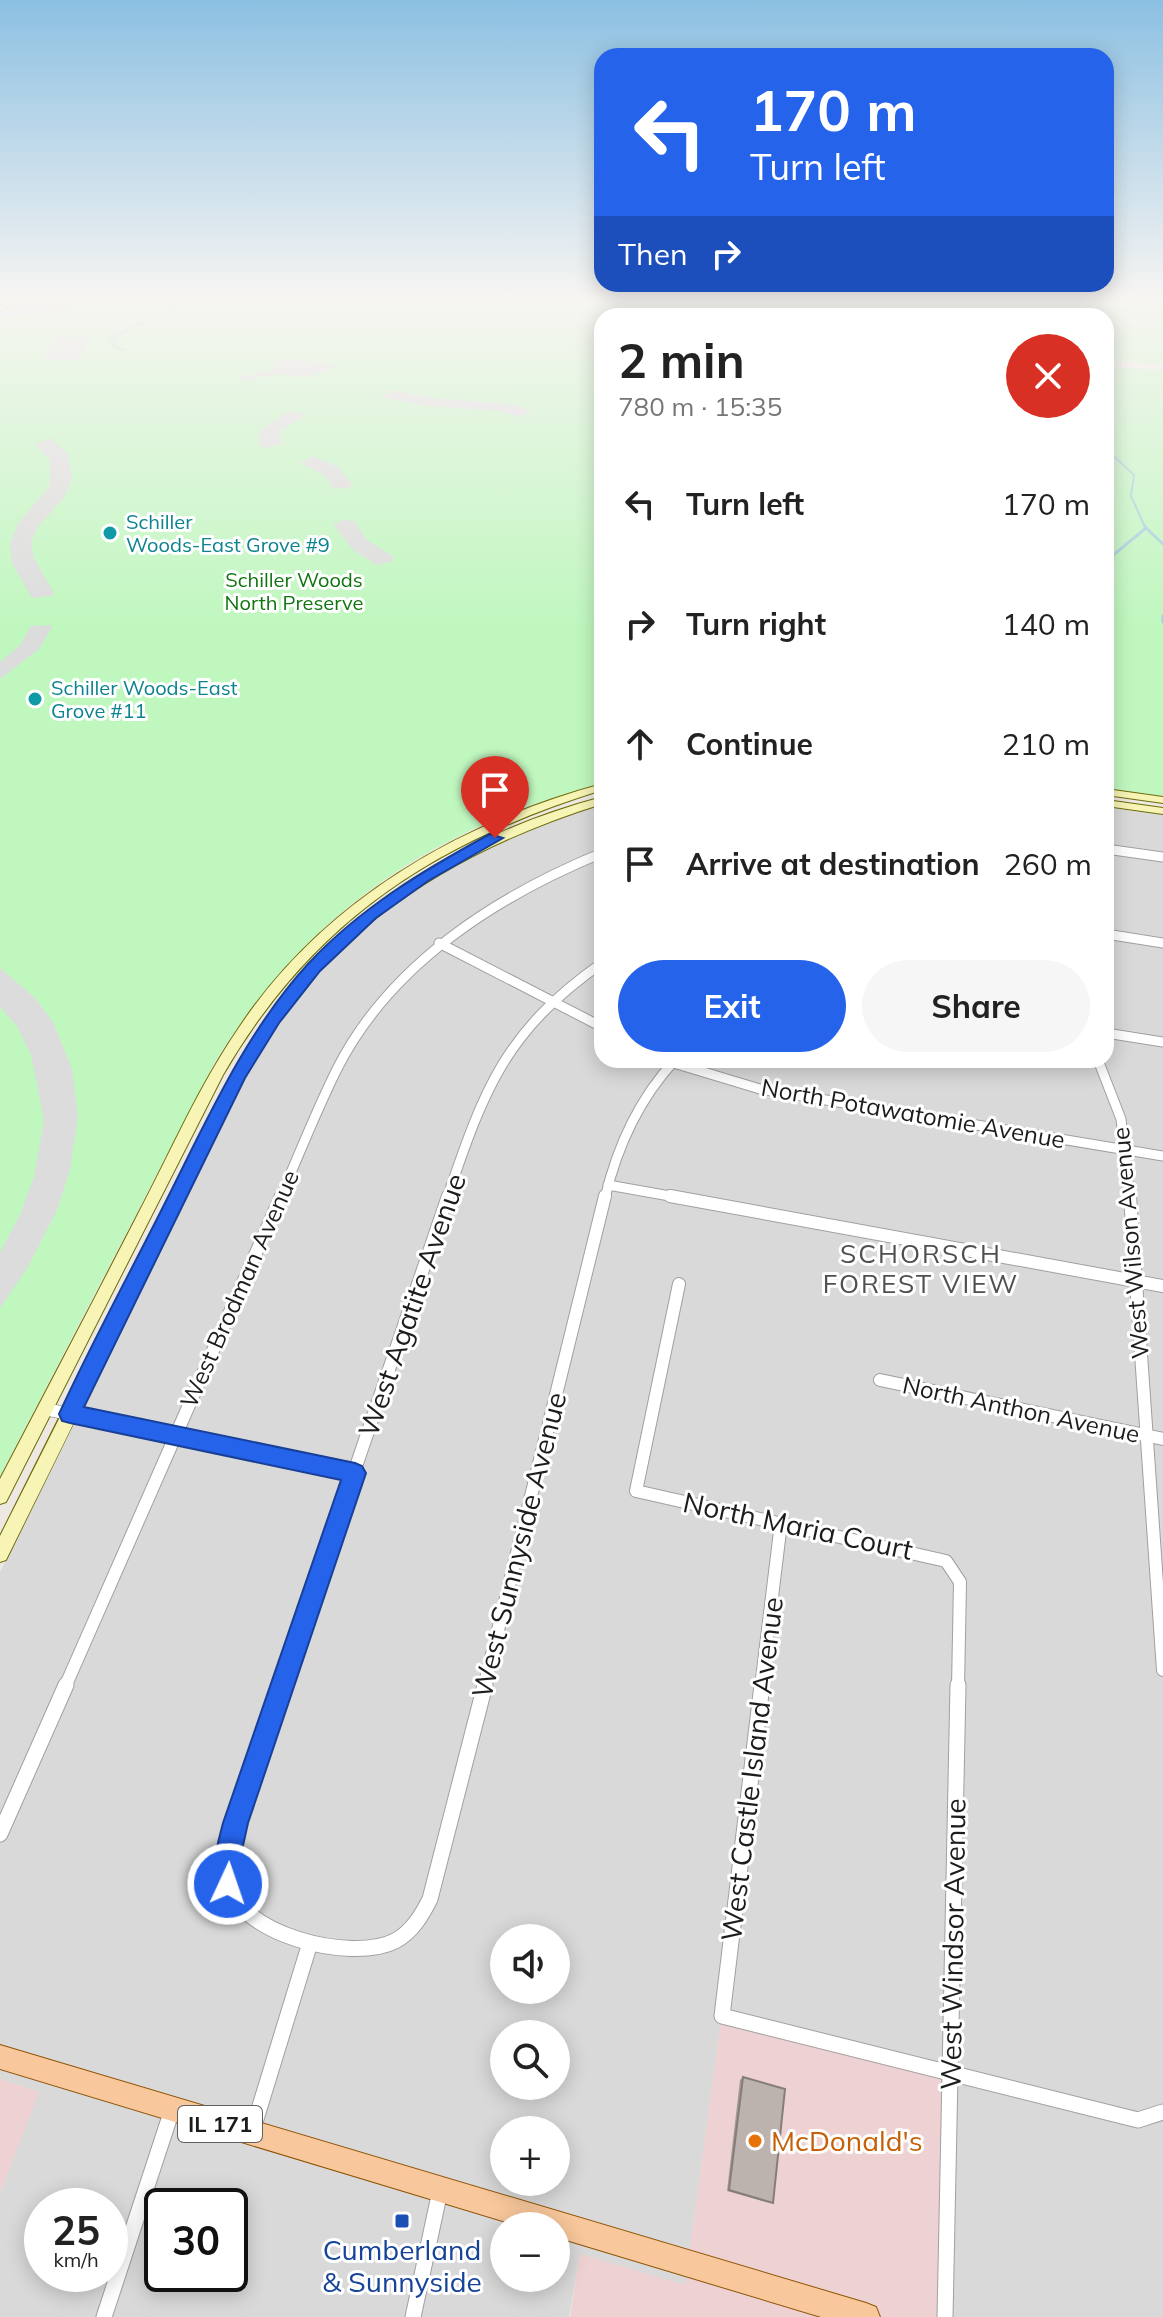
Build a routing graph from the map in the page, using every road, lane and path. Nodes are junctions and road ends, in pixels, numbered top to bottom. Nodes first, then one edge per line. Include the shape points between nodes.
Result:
1 (594, 790) edge
2 (1114, 793) edge
3 (1163, 800) edge
4 (594, 803) edge
5 (1114, 804) edge
6 (1163, 811) edge
7 (1114, 850) edge
8 (594, 856) edge
9 (1163, 857) edge
10 (1114, 935) edge
11 (439, 943) junction
12 (1163, 943) edge
13 (594, 969) edge
14 (551, 1002) junction
15 (594, 1023) edge
16 (1114, 1034) edge
17 (1163, 1042) edge
18 (666, 1068) edge
19 (693, 1068) edge
20 (1101, 1068) edge
21 (1127, 1150) junction
22 (1163, 1156) edge
23 (608, 1185) junction
24 (1135, 1281) junction
25 (679, 1284) dead end
26 (1163, 1286) edge
27 (880, 1380) dead end
28 (45, 1409) junction
29 (70, 1414) junction
30 (174, 1436) junction
31 (1146, 1436) junction
32 (1163, 1439) edge
33 (355, 1473) junction
34 (0, 1496) edge
35 (781, 1523) junction
36 (0, 1554) edge
37 (957, 1571) joint
38 (1161, 1612) edge
39 (1163, 1670) edge
40 (0, 1834) edge
41 (310, 1943) junction
42 (0, 2057) edge
43 (950, 2074) junction
44 (172, 2110) junction
45 (1163, 2112) edge
46 (252, 2134) junction
47 (440, 2191) junction
48 (104, 2317) edge
49 (413, 2317) edge
50 (866, 2317) edge
51 (945, 2317) edge

1 - 28 main road via 494,824 390,881 302,956 256,1010 217,1073
2 - 3 main road
4 - 29 main road via 495,838 397,895 337,945 292,993 238,1077
5 - 6 main road
7 - 9 street
8 - 11 street, West Brodman Avenue via 526,886
10 - 12 street
11 - 14 street
11 - 30 street, West Brodman Avenue via 378,1005 338,1067
13 - 14 street, West Agatite Avenue
14 - 15 street
14 - 33 street, West Agatite Avenue via 507,1053 478,1107
16 - 17 street
18 - 23 street, West Sunnyside Avenue via 630,1124
19 - 21 street, North Potawatomie Avenue via 760,1089
20 - 21 street, West Wilson Avenue
21 - 22 street, North Potawatomie Avenue
21 - 24 street, West Wilson Avenue
23 - 24 street
23 - 41 street, West Sunnyside Avenue via 434,1891 408,1932 391,1944 371,1950
24 - 26 street
24 - 31 street, West Wilson Avenue
25 - 35 street, North Maria Court via 636,1491
27 - 31 street, North Anthon Avenue
28 - 29 street
28 - 34 main road
29 - 30 street
29 - 36 main road
30 - 33 street
30 - 40 street, West Brodman Avenue
31 - 32 street, North Anthon Avenue
31 - 38 street, West Wilson Avenue
33 - 41 street, West Agatite Avenue via 227,1859 228,1884 236,1903 263,1924
35 - 37 street, North Maria Court via 937,1557
35 - 43 street, West Castle Island Avenue via 722,2016
37 - 43 street, West Windsor Avenue via 962,1602
38 - 39 street, West Wilson Avenue
41 - 46 street
42 - 44 main road, IL 171
43 - 45 street via 1138,2120
43 - 51 street, West Windsor Avenue
44 - 46 main road, IL 171
44 - 48 street
46 - 47 main road, IL 171
47 - 49 street
47 - 50 main road, IL 171

